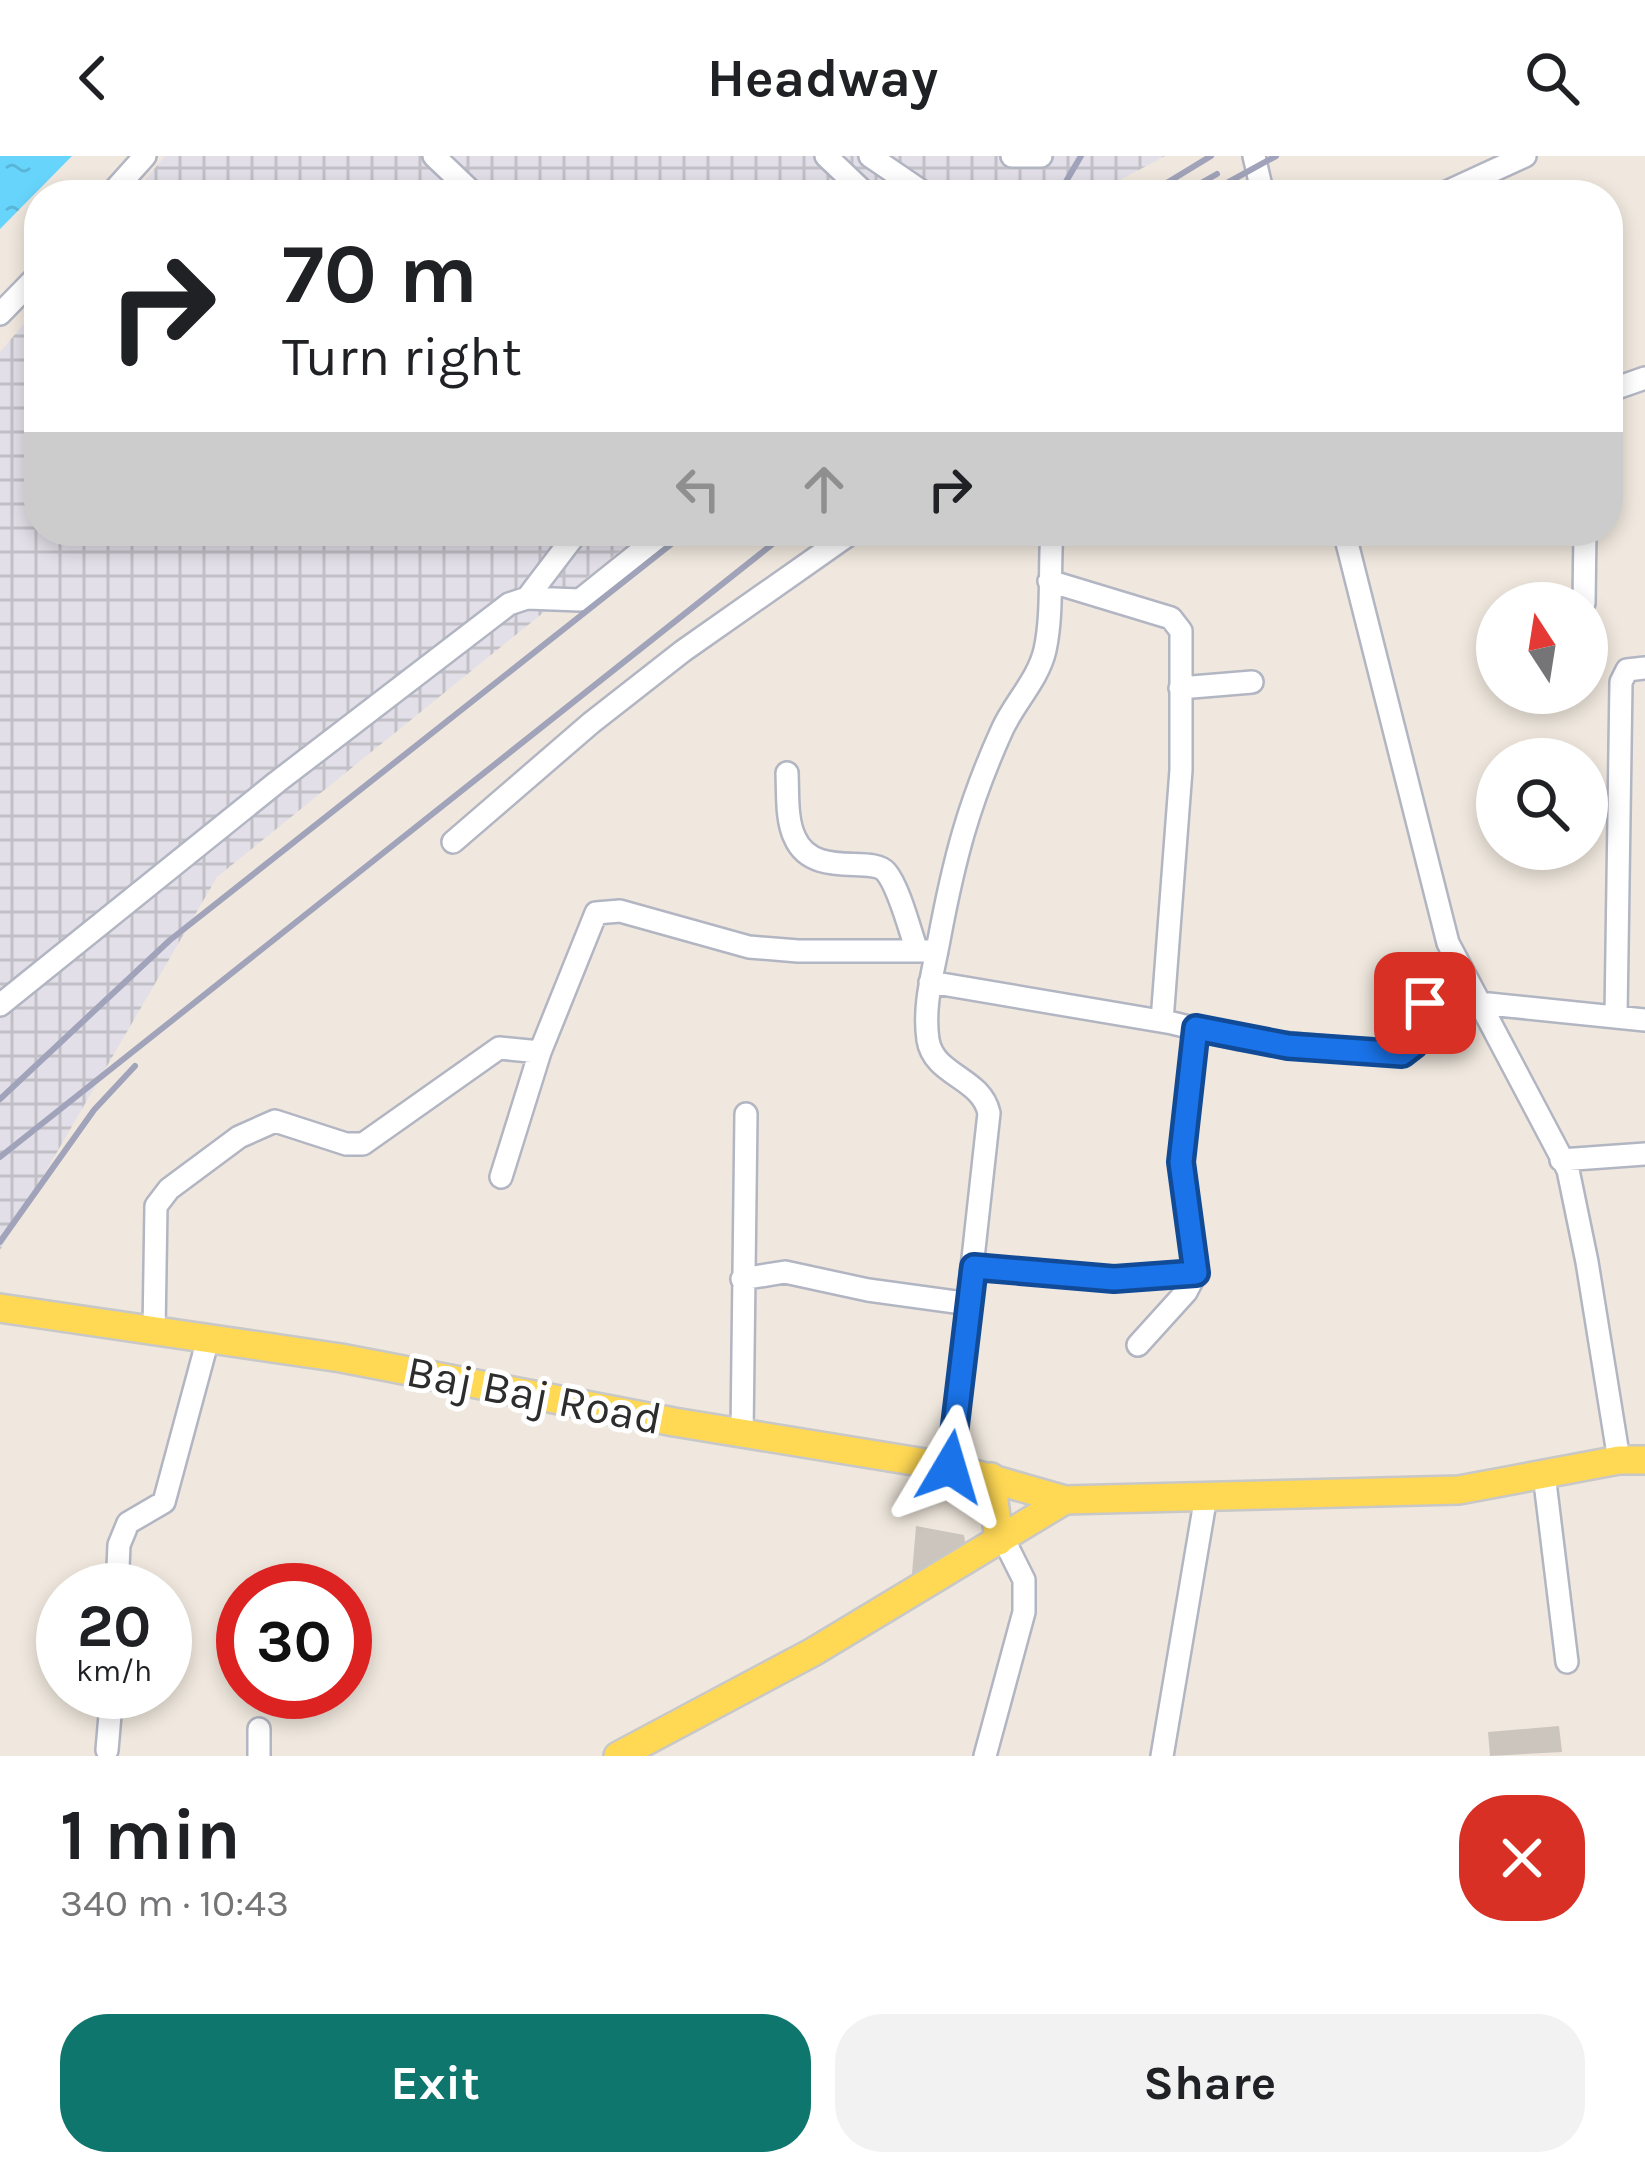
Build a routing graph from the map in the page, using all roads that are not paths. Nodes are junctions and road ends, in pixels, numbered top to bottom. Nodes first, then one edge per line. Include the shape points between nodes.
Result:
1 (145, 156) edge
2 (434, 156) edge
3 (826, 156) edge
4 (1012, 156) edge
5 (1041, 156) edge
6 (1525, 156) edge
7 (879, 159) edge
8 (123, 180) edge
9 (459, 180) edge
10 (851, 180) edge
11 (907, 180) edge
12 (1473, 180) edge
13 (24, 289) edge
14 (0, 314) edge
15 (567, 546) edge
16 (647, 546) edge
17 (833, 546) edge
18 (1051, 546) edge
19 (1348, 546) edge
20 (1585, 546) edge
21 (1048, 581) junction
22 (1584, 582) edge
23 (527, 598) junction
24 (1645, 668) edge
25 (1252, 682) dead end
26 (1180, 688) junction
27 (787, 773) dead end
28 (453, 842) dead end
29 (927, 951) junction
30 (929, 982) junction
31 (1479, 1003) junction
32 (0, 1005) edge
33 (1616, 1016) junction
34 (1645, 1020) edge
35 (1162, 1021) junction
36 (1196, 1028) junction
37 (540, 1052) junction
38 (746, 1114) dead end
39 (1645, 1154) edge
40 (1562, 1160) junction
41 (501, 1177) dead end
42 (974, 1267) junction
43 (1196, 1273) junction
44 (742, 1279) junction
45 (970, 1304) junction
46 (0, 1308) edge
47 (154, 1331) junction
48 (208, 1339) junction
49 (1138, 1345) dead end
50 (742, 1433) junction
51 (1632, 1460) edge
52 (950, 1467) junction
53 (1544, 1474) junction
54 (991, 1477) junction
55 (1206, 1496) junction
56 (1065, 1500) junction
57 (1001, 1539) junction
58 (118, 1563) edge
59 (1567, 1662) dead end
60 (110, 1719) edge
61 (259, 1729) dead end
62 (107, 1750) dead end
63 (259, 1756) edge
64 (618, 1756) edge
65 (985, 1756) edge
66 (1162, 1756) edge

1 - 8 street
2 - 9 street
3 - 10 street
4 - 5 street
6 - 12 street
7 - 11 street
13 - 14 street
15 - 23 street
16 - 23 street via 580,600
17 - 28 street via 664,665
18 - 21 street
19 - 31 street via 1448,943
20 - 22 street
21 - 26 street via 1178,623
21 - 29 street via 1045,651 968,808
23 - 32 street via 277,782
24 - 33 street via 1627,670 1621,682
25 - 26 street
26 - 35 street
27 - 29 street via 799,846 839,867 872,864 887,873
29 - 30 street
29 - 37 street via 749,947 603,910 589,922
30 - 35 street
30 - 42 street via 931,1053 980,1091 989,1114
31 - 33 street
31 - 36 street via 1417,1007 1415,1044 1402,1054 1288,1046
31 - 40 street
33 - 34 street
35 - 36 street
36 - 43 street via 1181,1162
37 - 41 street
37 - 47 street via 499,1048 363,1144 275,1121 238,1137 156,1206
38 - 44 street
39 - 40 street
40 - 51 street
42 - 43 street via 1114,1279
42 - 45 street
43 - 49 street
44 - 45 street via 785,1272
44 - 50 street
45 - 52 street
46 - 47 main road, Baj Baj Road
47 - 48 main road, Baj Baj Road
48 - 50 main road, Baj Baj Road
48 - 58 street via 164,1502 128,1523
50 - 52 main road, Baj Baj Road
51 - 53 main road
52 - 54 main road, Baj Baj Road
53 - 55 main road via 1460,1490
53 - 59 street
54 - 56 main road, Baj Baj Road
54 - 57 main road
55 - 56 main road
55 - 66 street
56 - 57 main road
57 - 64 main road
57 - 65 street via 1024,1580 1024,1612
60 - 62 street
61 - 63 street

